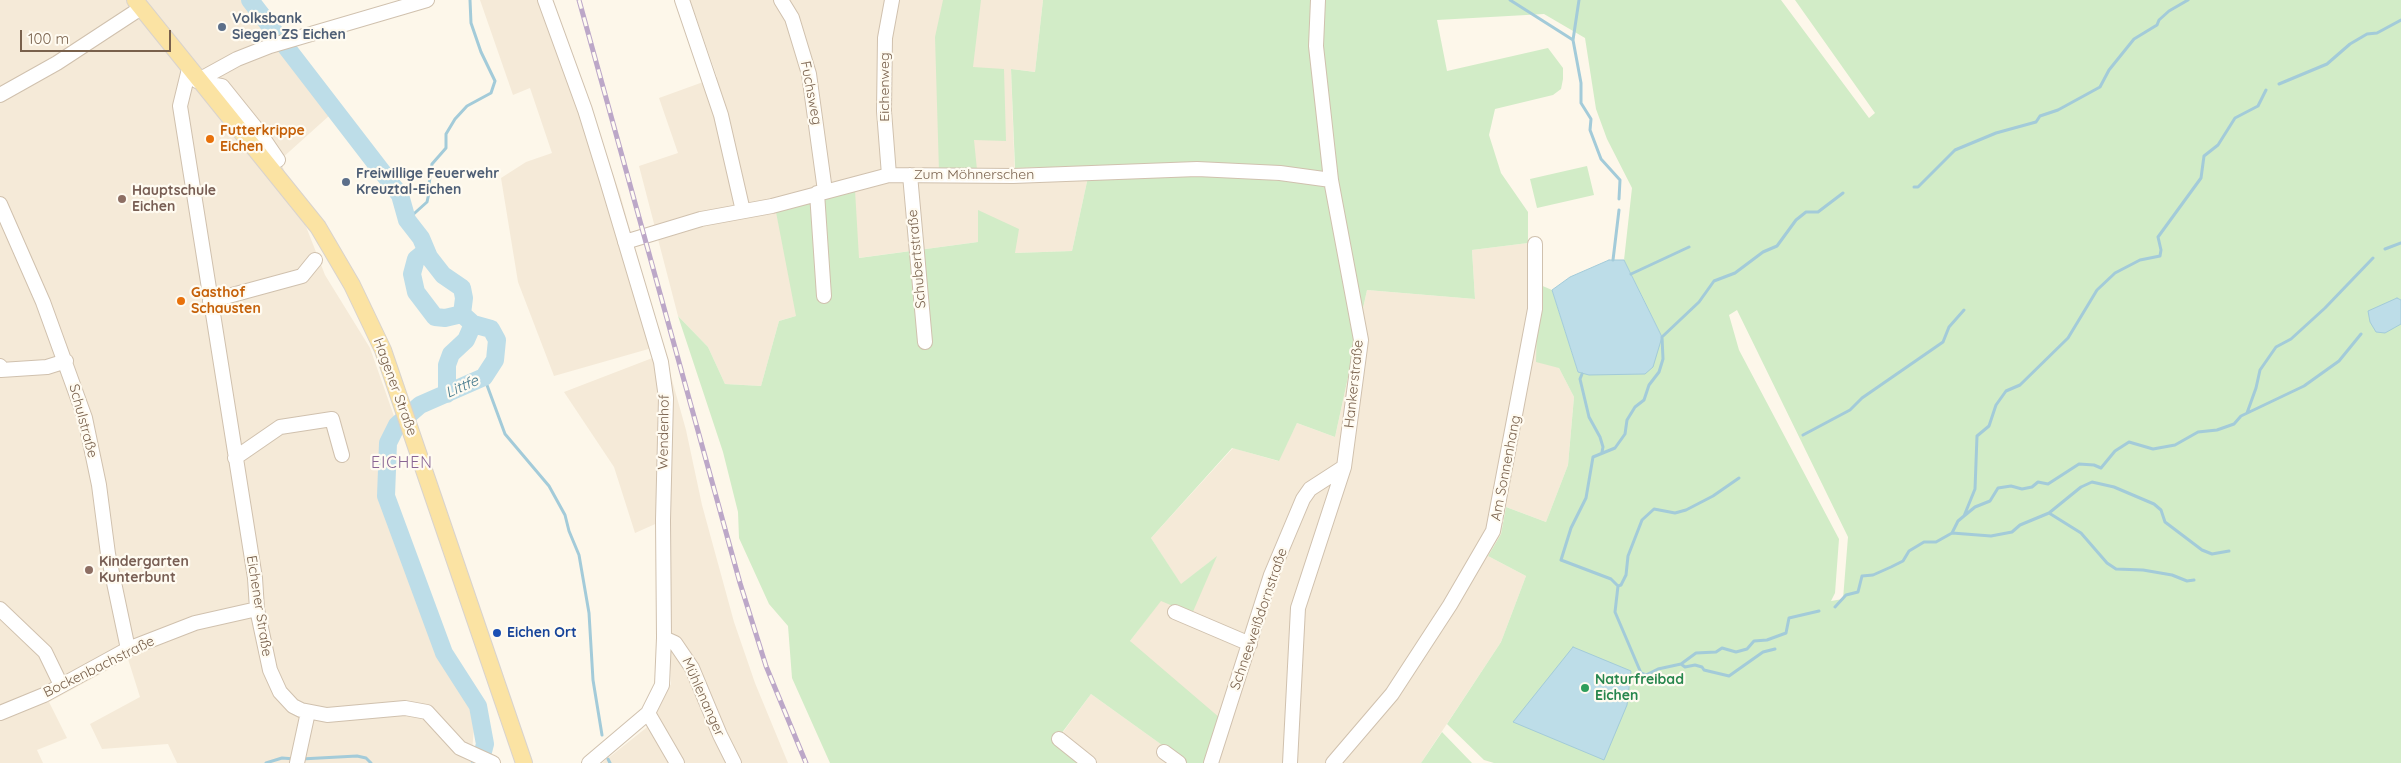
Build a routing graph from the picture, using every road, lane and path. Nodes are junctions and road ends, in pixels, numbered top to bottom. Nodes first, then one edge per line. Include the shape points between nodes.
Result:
1 (427, 0) edge
2 (545, 0) edge
3 (682, 0) edge
4 (781, 0) edge
5 (892, 0) edge
6 (1318, 0) edge
7 (138, 4) edge
8 (193, 75) junction
9 (0, 95) edge
10 (278, 160) dead end
11 (889, 175) junction
12 (910, 175) junction
13 (1331, 180) junction
14 (821, 192) junction
15 (0, 204) edge
16 (743, 211) junction
17 (625, 242) junction
18 (1535, 244) dead end
19 (315, 260) dead end
20 (824, 296) dead end
21 (210, 301) junction
22 (925, 342) dead end
23 (66, 361) junction
24 (0, 366) edge
25 (342, 454) dead end
26 (235, 458) junction
27 (1344, 467) junction
28 (0, 609) edge
29 (257, 609) junction
30 (1175, 612) dead end
31 (664, 638) junction
32 (1250, 644) junction
33 (128, 649) junction
34 (61, 685) junction
35 (308, 712) junction
36 (0, 713) edge
37 (648, 713) junction
38 (1059, 739) dead end
39 (1164, 752) dead end
40 (298, 758) edge
41 (491, 762) edge
42 (524, 763) edge
43 (589, 763) edge
44 (677, 763) edge
45 (734, 763) edge
46 (1089, 763) edge
47 (1179, 763) edge
48 (1212, 763) edge
49 (1290, 763) edge
50 (1333, 763) edge

1 - 8 street via 270,46
2 - 17 street, Wendenhof via 585,110
3 - 16 street via 721,115
4 - 14 street, Fuchsweg via 792,18 809,74
5 - 11 street, Eichenweg via 885,38 884,111
6 - 13 street, Hankerstraße via 1316,46
7 - 8 main road, Hagener Straße
7 - 9 street via 57,63
8 - 10 street via 222,86
8 - 21 street, Eichener Straße via 180,106
8 - 42 main road, Hagener Straße via 318,228 352,285 383,350 400,397
11 - 12 street, Zum Möhnerschen
11 - 14 street, Zum Möhnerschen
12 - 13 street, Zum Möhnerschen via 1013,176 1197,169 1280,173
12 - 22 street, Schubertstraße
13 - 27 street, Hankerstraße via 1361,340
14 - 16 street, Zum Möhnerschen
14 - 20 street, Fuchsweg
15 - 23 street, Schulstraße
16 - 17 street, Zum Möhnerschen via 701,219
17 - 31 street, Wendenhof via 661,362 666,398 662,520
18 - 50 street, Am Sonnenhang via 1535,309 1493,531 1392,694
19 - 21 street via 302,276
21 - 26 street, Eichener Straße
23 - 24 street via 47,367 1,370
23 - 33 street, Schulstraße via 85,418
25 - 26 street via 332,419 280,427
26 - 29 street, Eichener Straße
27 - 32 street, Schneeweißdornstraße via 1310,489 1303,499 1271,575
27 - 49 street, Hankerstraße via 1298,608
28 - 34 street via 45,652
29 - 33 street, Bockenbachstraße via 195,623
29 - 35 street, Eichener Straße via 270,670 280,692 293,706
30 - 32 street
31 - 37 street, Wendenhof via 662,685
31 - 45 street, Mühlenanger via 675,643 688,660
32 - 48 street, Schneeweißdornstraße
33 - 34 street, Bockenbachstraße
34 - 36 street, Bockenbachstraße
35 - 40 street
35 - 41 street, Eichener Straße via 327,715 405,708 426,712 460,748
37 - 43 street, Wendenhof
37 - 44 street
38 - 46 street
39 - 47 street

